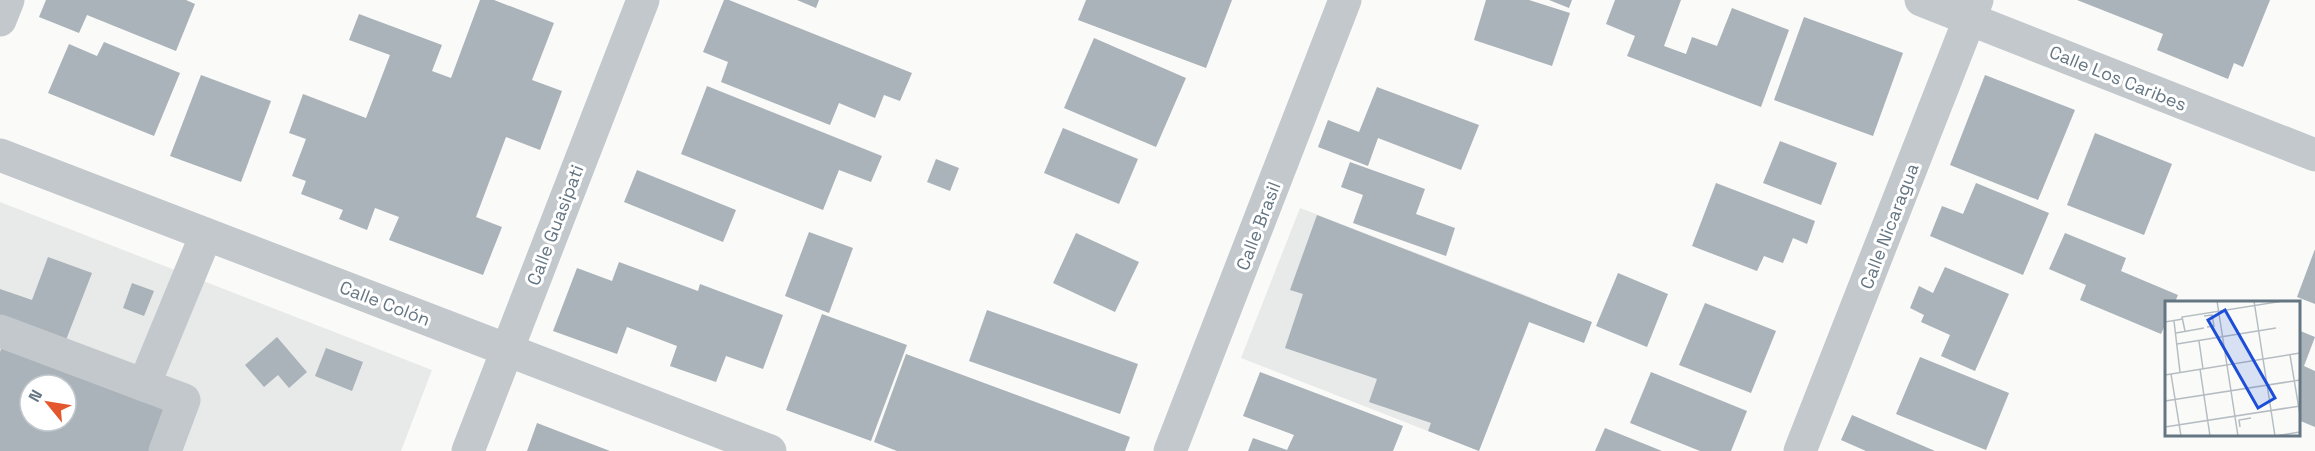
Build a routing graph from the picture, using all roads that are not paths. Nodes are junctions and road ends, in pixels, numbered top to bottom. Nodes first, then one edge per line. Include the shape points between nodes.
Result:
1 (8, 0) edge
2 (643, 0) edge
3 (1345, 0) edge
4 (1921, 0) edge
5 (1973, 10) edge
6 (0, 21) edge
7 (0, 155) edge
8 (2315, 155) edge
9 (206, 235) junction
10 (0, 331) edge
11 (507, 350) junction
12 (144, 385) junction
13 (165, 451) edge
14 (468, 451) edge
15 (770, 451) edge
16 (1170, 451) edge
17 (1800, 451) edge

1 - 6 street
2 - 11 street, Calle Guasipati
3 - 16 street, Calle Brasil
4 - 5 street, Calle Los Caribes
5 - 8 street, Calle Los Caribes
5 - 17 street, Calle Nicaragua
7 - 9 street, Calle Colón
9 - 11 street, Calle Colón
9 - 12 street
10 - 12 street
11 - 14 street, Calle Guasipati
11 - 15 street, Calle Colón
12 - 13 street via 184,400

